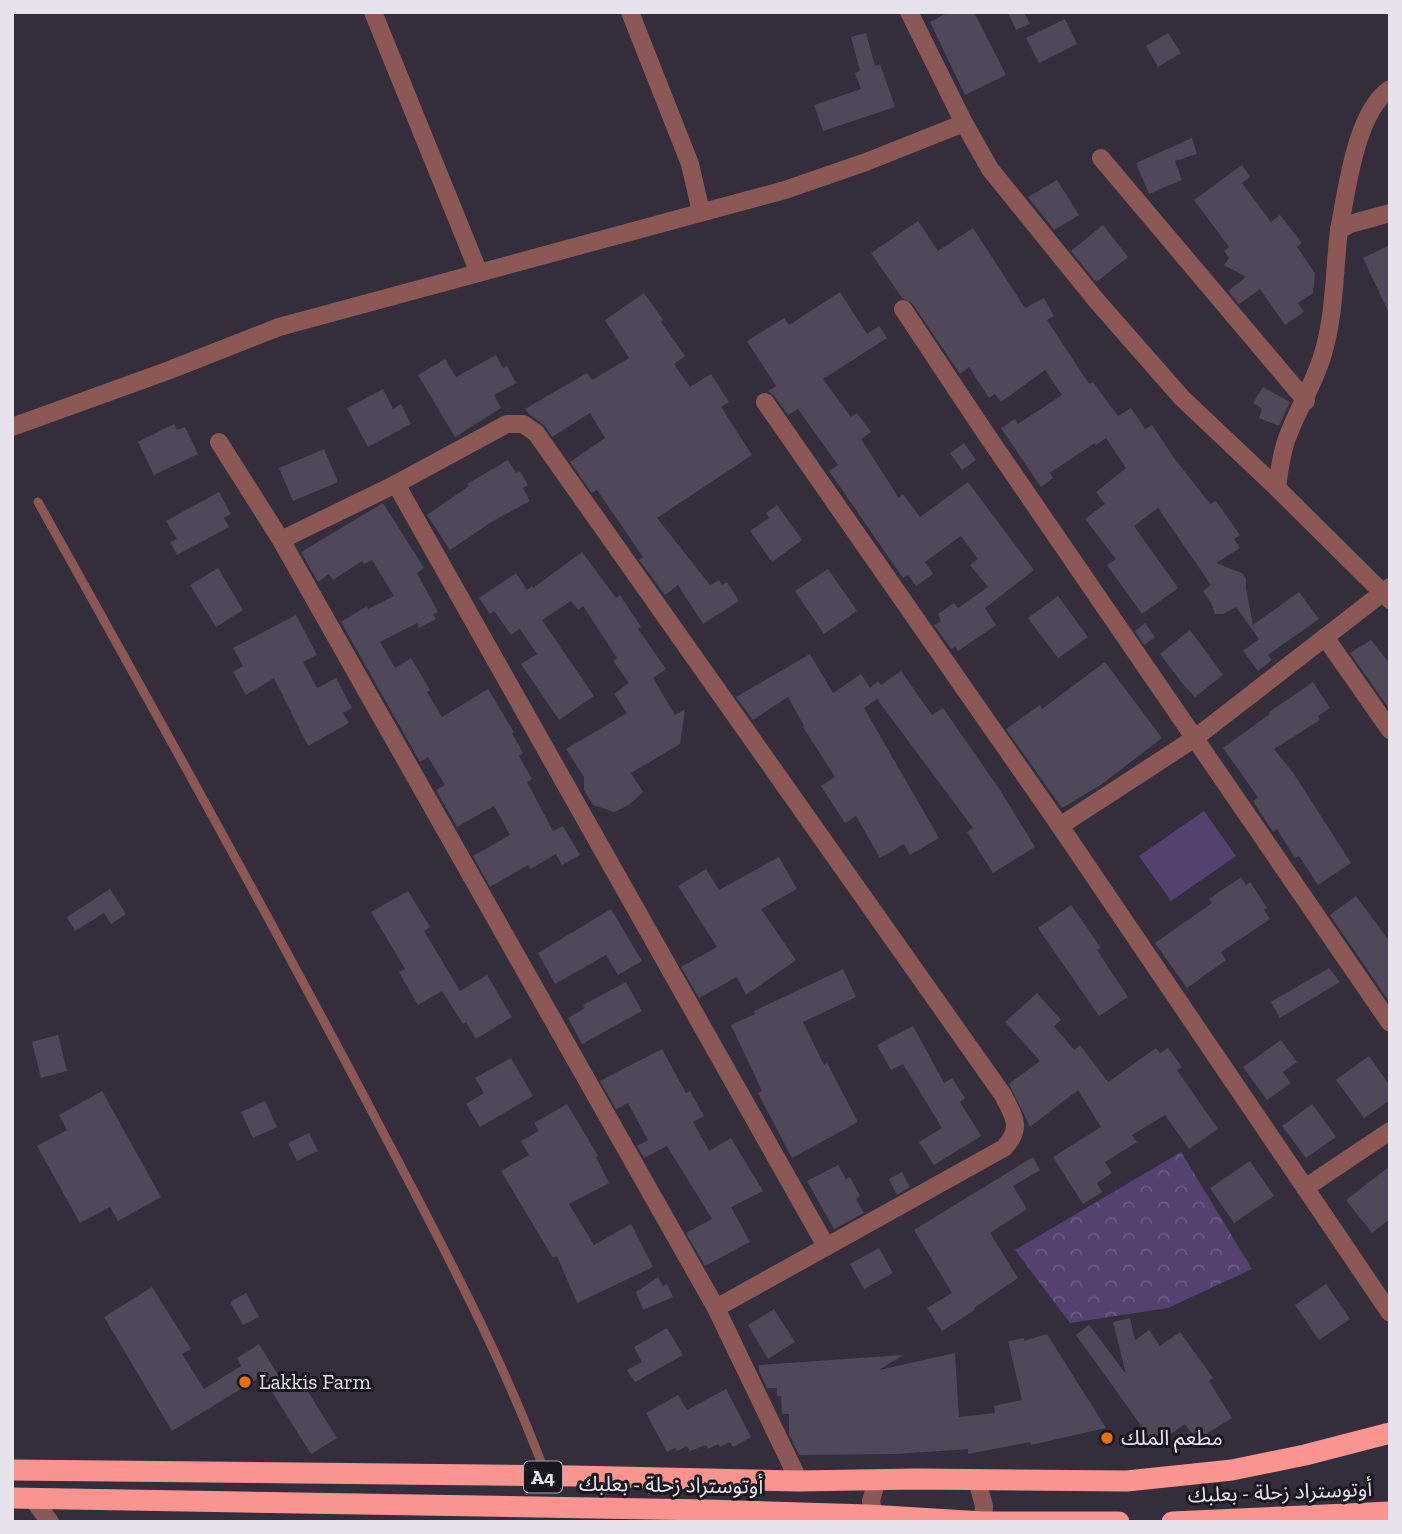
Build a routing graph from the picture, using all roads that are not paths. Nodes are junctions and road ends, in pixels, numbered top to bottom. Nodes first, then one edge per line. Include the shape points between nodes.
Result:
1 (373, 12) edge
2 (630, 12) edge
3 (909, 12) edge
4 (1390, 89) edge
5 (964, 123) junction
6 (1101, 158) dead end
7 (701, 212) junction
8 (1390, 213) edge
9 (1339, 230) junction
10 (480, 273) junction
11 (903, 309) dead end
12 (1306, 401) junction
13 (765, 402) dead end
14 (12, 427) edge
15 (219, 442) dead end
16 (396, 484) junction
17 (1278, 488) junction
18 (38, 502) dead end
19 (281, 540) junction
20 (1387, 593) edge
21 (1325, 637) junction
22 (1390, 730) edge
23 (1195, 738) junction
24 (1060, 826) junction
25 (1390, 1023) edge
26 (1390, 1131) edge
27 (1305, 1188) junction
28 (826, 1246) junction
29 (716, 1308) junction
30 (1390, 1313) edge
31 (1390, 1433) edge
32 (12, 1470) edge
33 (546, 1477) junction
34 (877, 1479) junction
35 (977, 1480) junction
36 (799, 1481) junction
37 (22, 1498) edge
38 (483, 1514) edge
39 (1382, 1516) edge
40 (875, 1519) edge
41 (50, 1522) edge
42 (983, 1522) edge
43 (1119, 1522) edge
44 (1172, 1522) edge

1 - 10 street
2 - 7 street via 690,164
3 - 5 street
4 - 9 street via 1368,115 1353,158
5 - 7 street via 785,190
5 - 17 street via 990,169 1124,334 1182,398
6 - 12 street
7 - 10 street
8 - 9 street
9 - 12 street via 1333,309
10 - 14 street via 278,327
11 - 23 street
12 - 17 street via 1287,439
13 - 24 street
15 - 19 street
16 - 19 street
16 - 28 street
16 - 28 street via 507,424 523,424 536,433 1003,1095 1016,1126 1014,1137 1004,1147
17 - 20 street
18 - 33 lane via 391,1148 483,1328
19 - 29 street
20 - 21 street
21 - 22 street
21 - 23 street
23 - 24 street
23 - 25 street
24 - 27 street
26 - 27 street
27 - 30 street
28 - 29 street
29 - 36 street
31 - 35 highway, أوتوستراد زحلة - بعلبك / A4 via 1232,1470 1166,1478
32 - 33 highway, أوتوستراد زحلة - بعلبك / A4
33 - 36 highway, أوتوستراد زحلة - بعلبك / A4
34 - 35 highway, أوتوستراد زحلة - بعلبك / A4
34 - 36 highway, أوتوستراد زحلة - بعلبك / A4
34 - 40 street via 870,1501
35 - 42 street
37 - 38 highway, أوتوستراد زحلة - بعلبك / A4
37 - 41 street
38 - 40 highway, أوتوستراد زحلة - بعلبك / A4
39 - 44 highway, أوتوستراد زحلة - بعلبك
40 - 42 highway, أوتوستراد زحلة - بعلبك / A4
42 - 43 highway, أوتوستراد زحلة - بعلبك / A4

